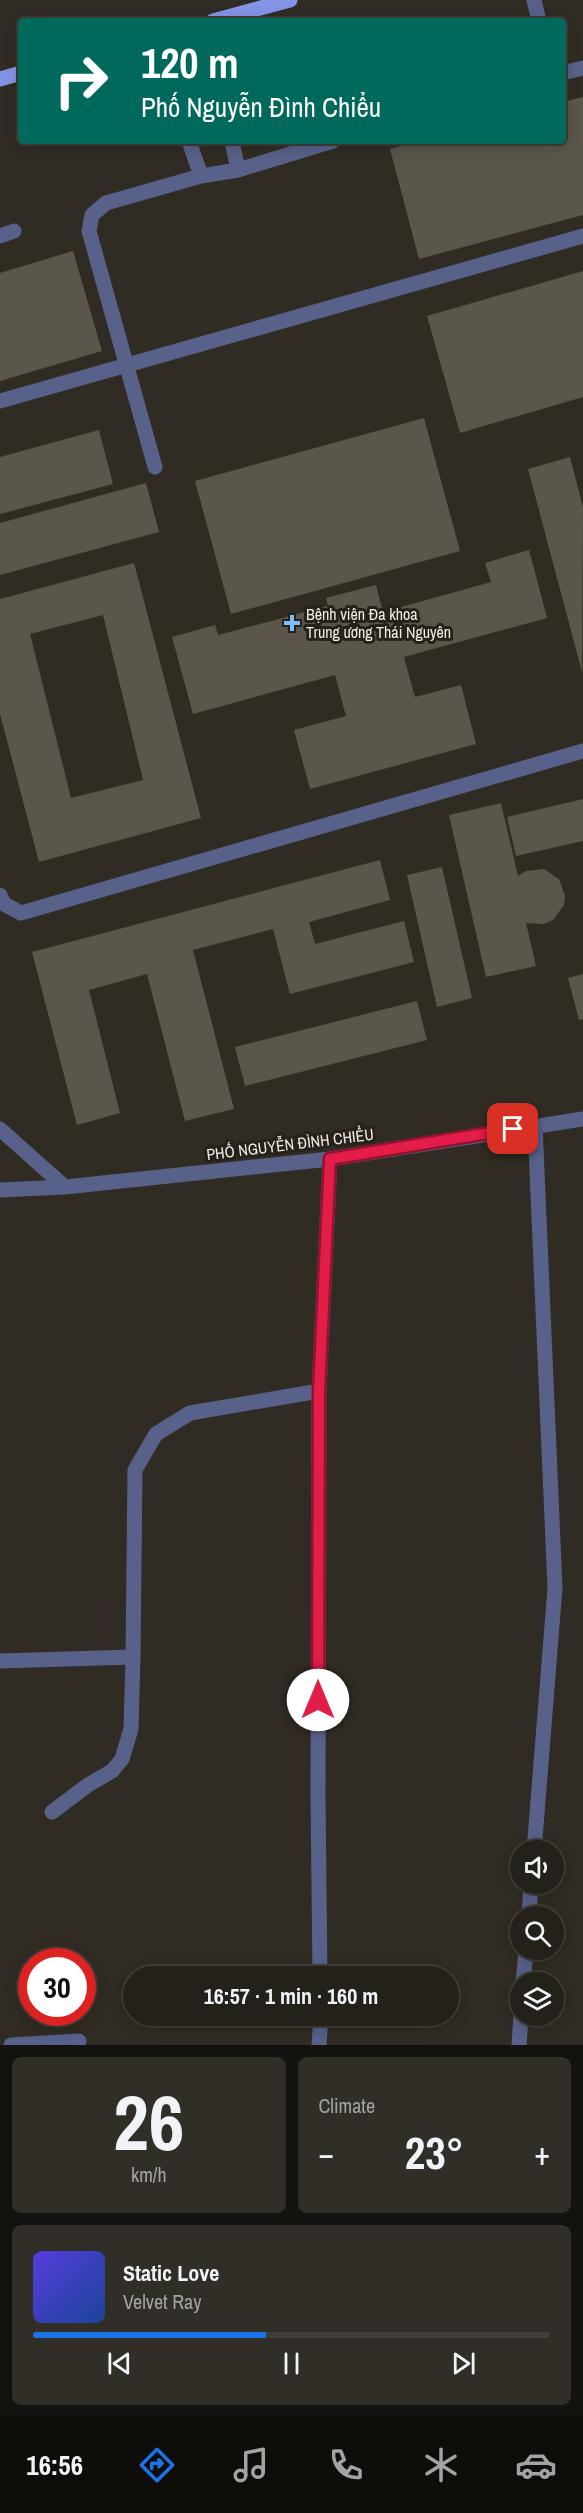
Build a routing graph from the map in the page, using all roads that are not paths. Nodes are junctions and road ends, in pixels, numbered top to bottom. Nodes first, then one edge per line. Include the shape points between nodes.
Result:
1 (290, 0) edge
2 (534, 0) edge
3 (224, 18) edge
4 (538, 18) edge
5 (583, 68) edge
6 (566, 72) edge
7 (18, 74) edge
8 (0, 79) edge
9 (190, 144) edge
10 (233, 144) edge
11 (323, 144) edge
12 (238, 170) junction
13 (201, 176) junction
14 (583, 236) edge
15 (126, 364) junction
16 (0, 401) edge
17 (155, 467) dead end
18 (583, 751) edge
19 (0, 895) edge
20 (583, 1119) edge
21 (536, 1125) junction
22 (0, 1129) edge
23 (330, 1159) junction
24 (65, 1187) junction
25 (0, 1190) edge
26 (319, 1391) junction
27 (133, 1657) junction
28 (0, 1661) edge
29 (52, 1812) dead end
30 (535, 1840) edge
31 (320, 1966) edge
32 (320, 2026) edge
33 (520, 2026) edge
34 (79, 2041) dead end
35 (11, 2045) edge
36 (319, 2045) edge
37 (519, 2045) edge

1 - 3 main road
2 - 4 street
5 - 6 street
7 - 8 main road
9 - 13 street
10 - 12 street
11 - 12 street
12 - 13 street
13 - 15 street via 106,203 92,215 88,231
14 - 15 street
15 - 16 street
15 - 17 street
18 - 19 street via 21,913 4,904
20 - 21 street, PHỐ NGUYỄN ĐÌNH CHIỂU
21 - 23 street, PHỐ NGUYỄN ĐÌNH CHIỂU
21 - 30 street via 555,1588
22 - 24 street
23 - 24 street, PHỐ NGUYỄN ĐÌNH CHIỂU
23 - 26 street
24 - 25 street, PHỐ NGUYỄN ĐÌNH CHIỂU
26 - 27 street via 190,1413 156,1434 135,1470
26 - 31 street
27 - 28 street
27 - 29 street via 131,1729 122,1759 112,1771
32 - 36 street
33 - 37 street
34 - 35 street

